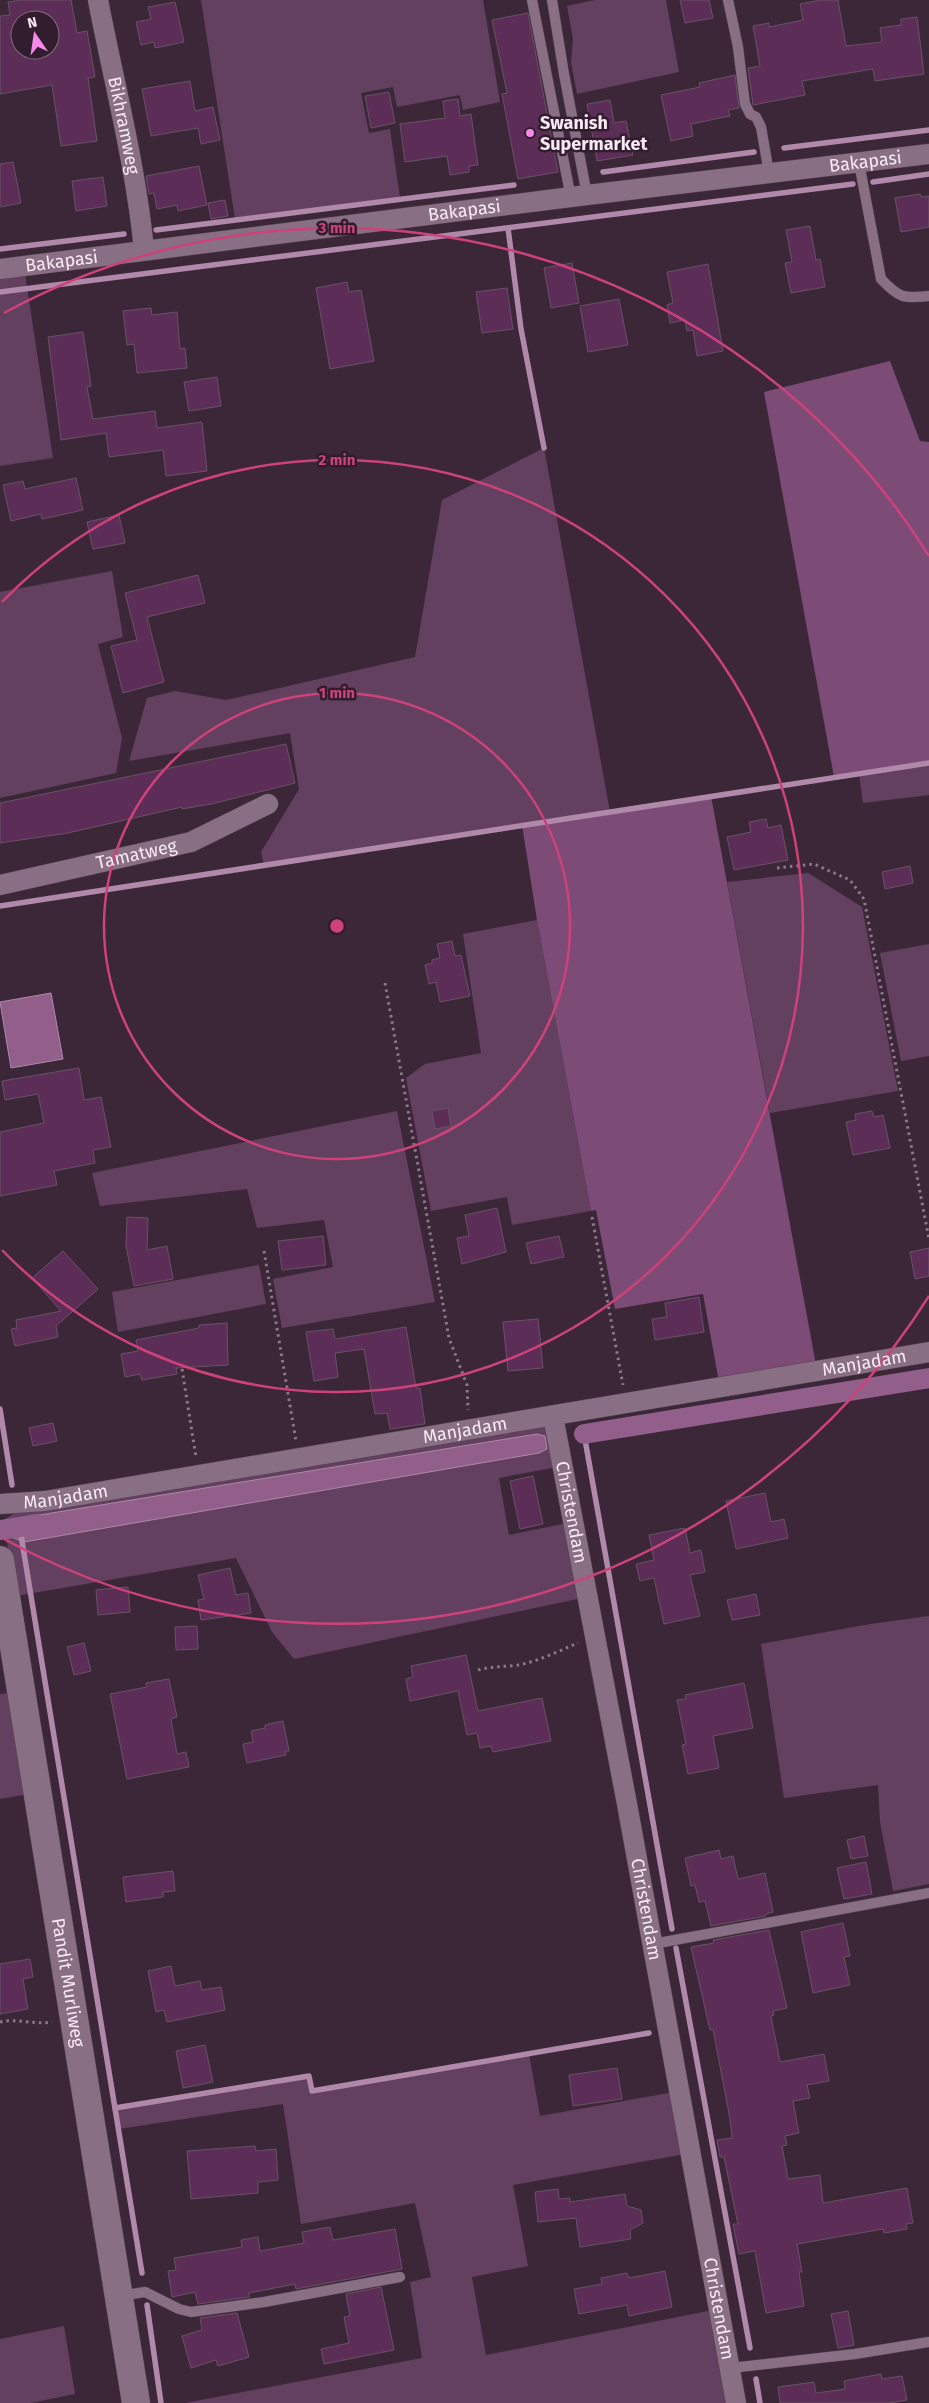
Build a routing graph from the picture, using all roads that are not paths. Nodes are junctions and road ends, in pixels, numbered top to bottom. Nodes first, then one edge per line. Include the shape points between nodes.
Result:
1 (98, 0) edge
2 (532, 0) edge
3 (552, 0) edge
4 (728, 0) edge
5 (929, 154) edge
6 (859, 163) junction
7 (768, 173) junction
8 (579, 196) junction
9 (144, 250) junction
10 (0, 269) edge
11 (929, 296) edge
12 (268, 804) dead end
13 (0, 885) edge
14 (929, 1352) edge
15 (553, 1416) junction
16 (0, 1504) edge
17 (0, 1561) edge
18 (929, 1893) edge
19 (653, 1944) junction
20 (400, 2276) dead end
21 (119, 2297) junction
22 (929, 2342) edge
23 (730, 2368) junction
24 (136, 2403) edge
25 (736, 2403) edge

1 - 9 street, Bikhramweg via 141,218
2 - 8 lane
3 - 8 lane
4 - 7 lane via 745,104 759,122
5 - 6 street, Bakapasi
6 - 7 street, Bakapasi
6 - 11 lane via 881,279 892,291 908,298
7 - 8 street, Bakapasi
8 - 9 street, Bakapasi
9 - 10 street, Bakapasi
12 - 13 street, Tamatweg via 191,842
14 - 15 street, Manjadam
15 - 16 street, Manjadam via 45,1501
15 - 19 street, Christendam
17 - 21 street, Pandit Murliweg
18 - 19 lane
19 - 23 street, Christendam
20 - 21 lane via 264,2302 191,2312 146,2292
21 - 24 street, Pandit Murliweg
22 - 23 lane
23 - 25 street, Christendam

